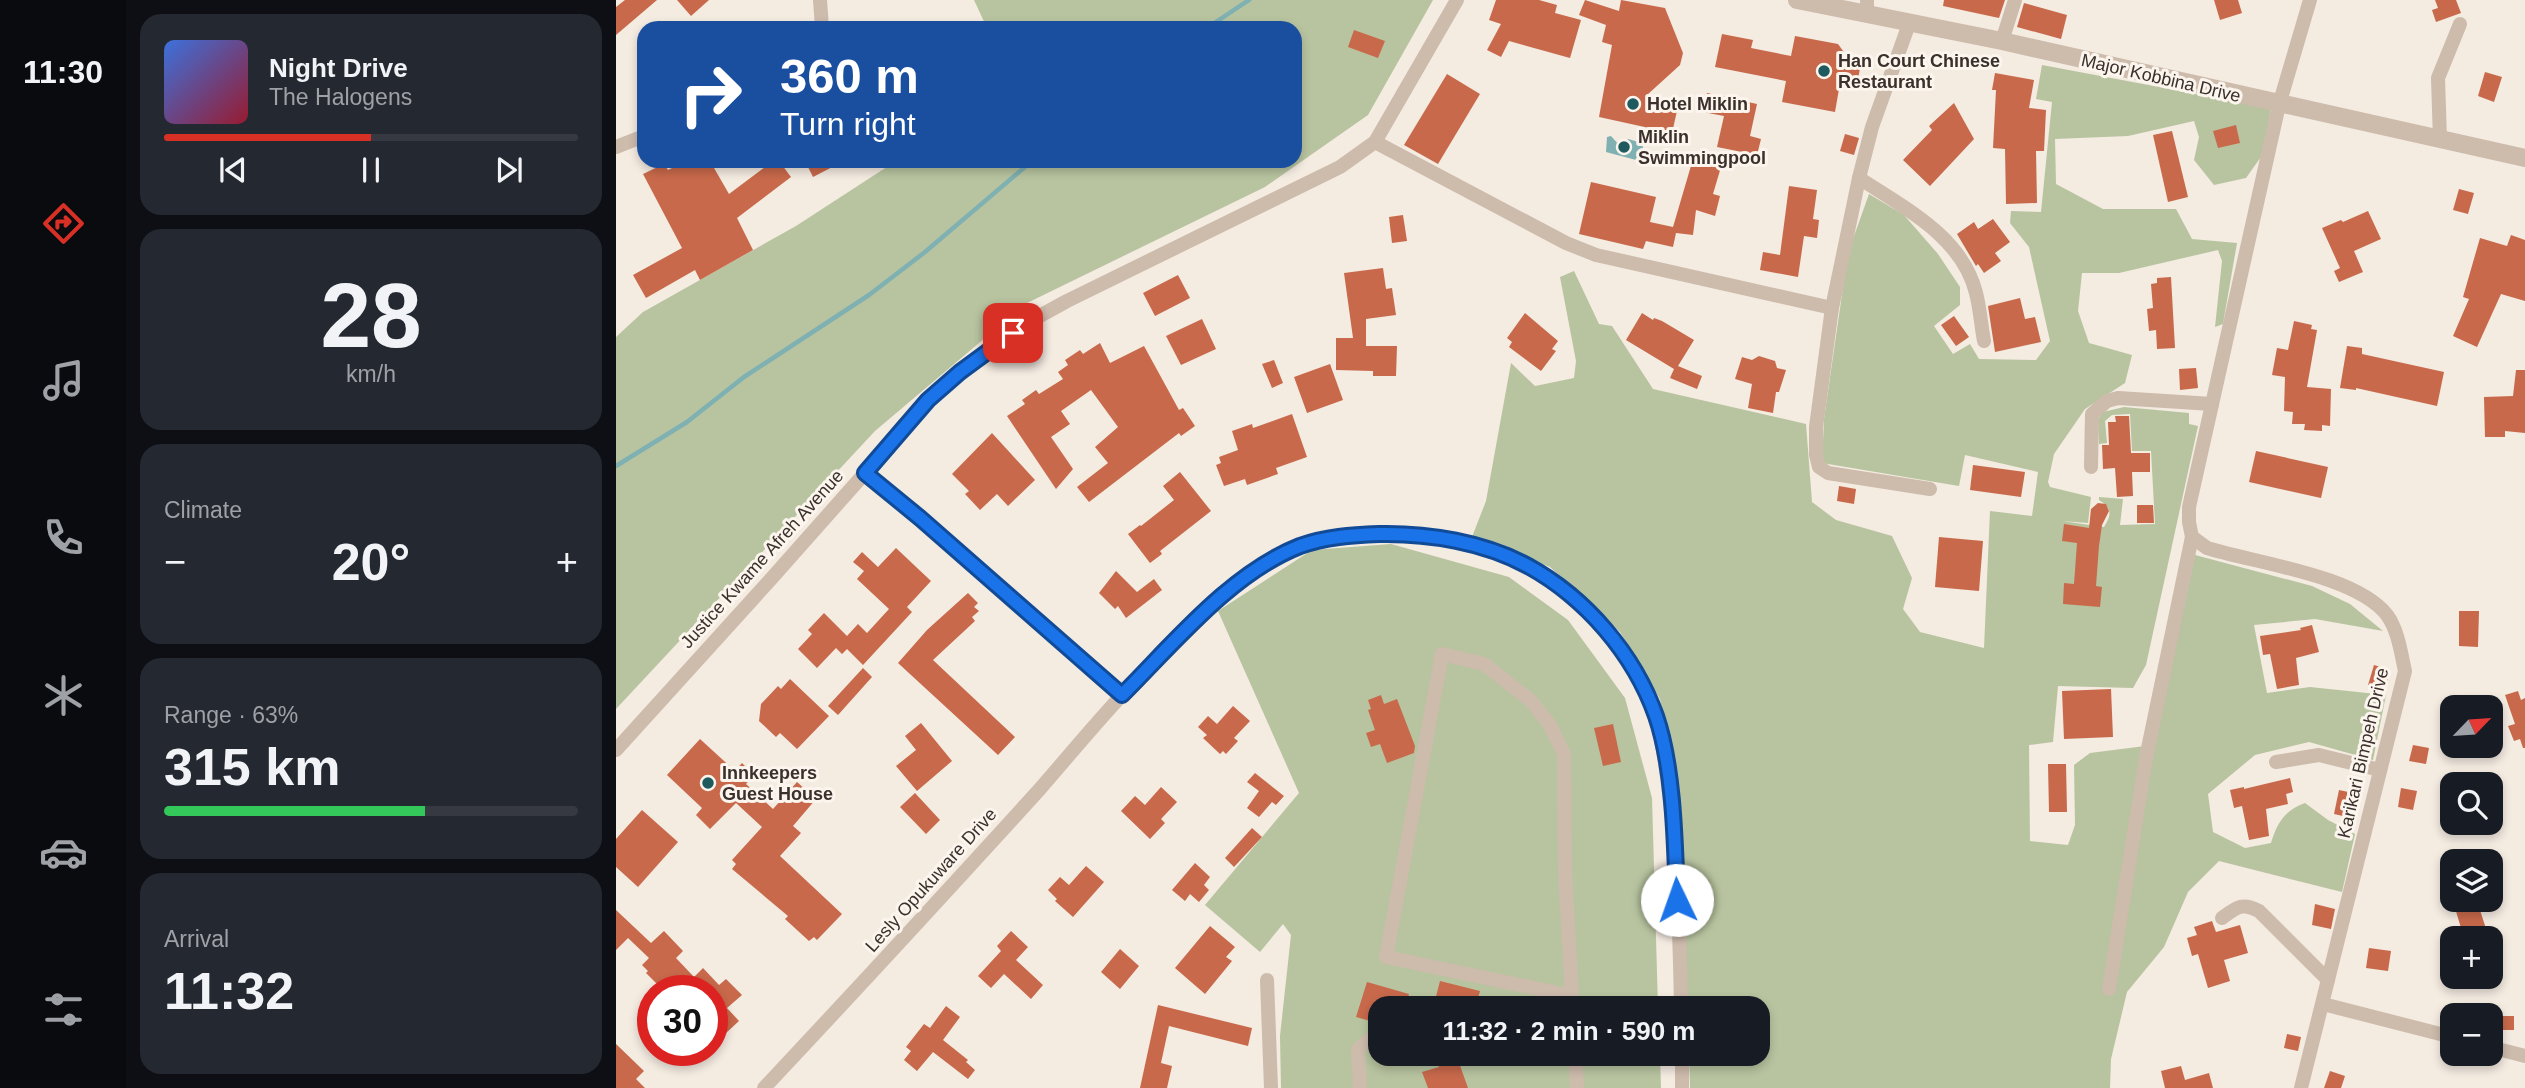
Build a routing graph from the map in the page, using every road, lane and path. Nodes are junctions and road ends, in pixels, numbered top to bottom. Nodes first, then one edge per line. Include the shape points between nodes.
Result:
1 (820, 0) edge
2 (1457, 0) edge
3 (1797, 0) edge
4 (2015, 0) edge
5 (2310, 0) edge
6 (1867, 8) edge
7 (822, 21) edge
8 (1909, 24) junction
9 (2460, 24) dead end
10 (2002, 41) junction
11 (2278, 105) junction
12 (637, 139) edge
13 (2440, 140) junction
14 (1375, 142) junction
15 (616, 147) edge
16 (2525, 158) edge
17 (1859, 177) junction
18 (1832, 309) junction
19 (1984, 341) dead end
20 (2212, 404) junction
21 (2091, 467) dead end
22 (865, 473) junction
23 (1930, 489) dead end
24 (2192, 537) junction
25 (1122, 695) junction
26 (616, 750) edge
27 (2276, 762) dead end
28 (2380, 770) junction
29 (2222, 918) dead end
30 (1267, 980) dead end
31 (2328, 980) junction
32 (2109, 989) dead end
33 (1681, 996) edge
34 (1572, 1002) edge
35 (2323, 1004) junction
36 (2440, 1034) edge
37 (1368, 1041) edge
38 (2503, 1050) edge
39 (2525, 1056) edge
40 (1576, 1066) edge
41 (1682, 1066) edge
42 (764, 1088) edge
43 (1271, 1088) edge
44 (1360, 1088) edge
45 (1577, 1088) edge
46 (1682, 1088) edge
47 (2301, 1088) edge

1 - 7 street
2 - 14 street, Justice Kwame Afreh Avenue
3 - 6 street, Major Kobbina Drive
4 - 10 street
5 - 11 street
6 - 8 street, Major Kobbina Drive
8 - 10 street, Major Kobbina Drive
8 - 17 street
9 - 13 street via 2438,78
10 - 11 street, Major Kobbina Drive
11 - 13 street, Major Kobbina Drive
11 - 20 street
12 - 15 street
13 - 16 street, Major Kobbina Drive
14 - 18 street via 1566,243 1596,254
14 - 22 street, Justice Kwame Afreh Avenue via 1320,178 1036,318 928,400
17 - 18 street
17 - 19 street via 1929,225 1954,252 1976,290
18 - 23 street via 1816,427 1819,467 1828,473
20 - 21 street via 2107,401 2092,414
20 - 24 street via 2189,507
22 - 25 street
22 - 26 street, Justice Kwame Afreh Avenue
24 - 28 street, Karikari Bimpeh Drive via 2225,554 2339,583 2387,615 2405,671
24 - 32 street via 2146,758
25 - 33 street, Lesly Opukuware Drive via 1241,580 1301,546 1337,536 1401,534 1485,549 1525,565 1549,579 1607,631 1628,658 1656,716 1665,748 1675,853
25 - 42 street, Lesly Opukuware Drive
27 - 28 street via 2319,755
28 - 31 street, Karikari Bimpeh Drive
29 - 31 street via 2236,907 2259,911
30 - 43 street
31 - 35 street, Karikari Bimpeh Drive
34 - 34 street via 1386,957 1442,653 1485,664 1530,700 1550,725 1564,754
35 - 36 street
35 - 47 street, Karikari Bimpeh Drive
37 - 44 street via 1358,1049
38 - 39 street
40 - 45 street
41 - 46 street

